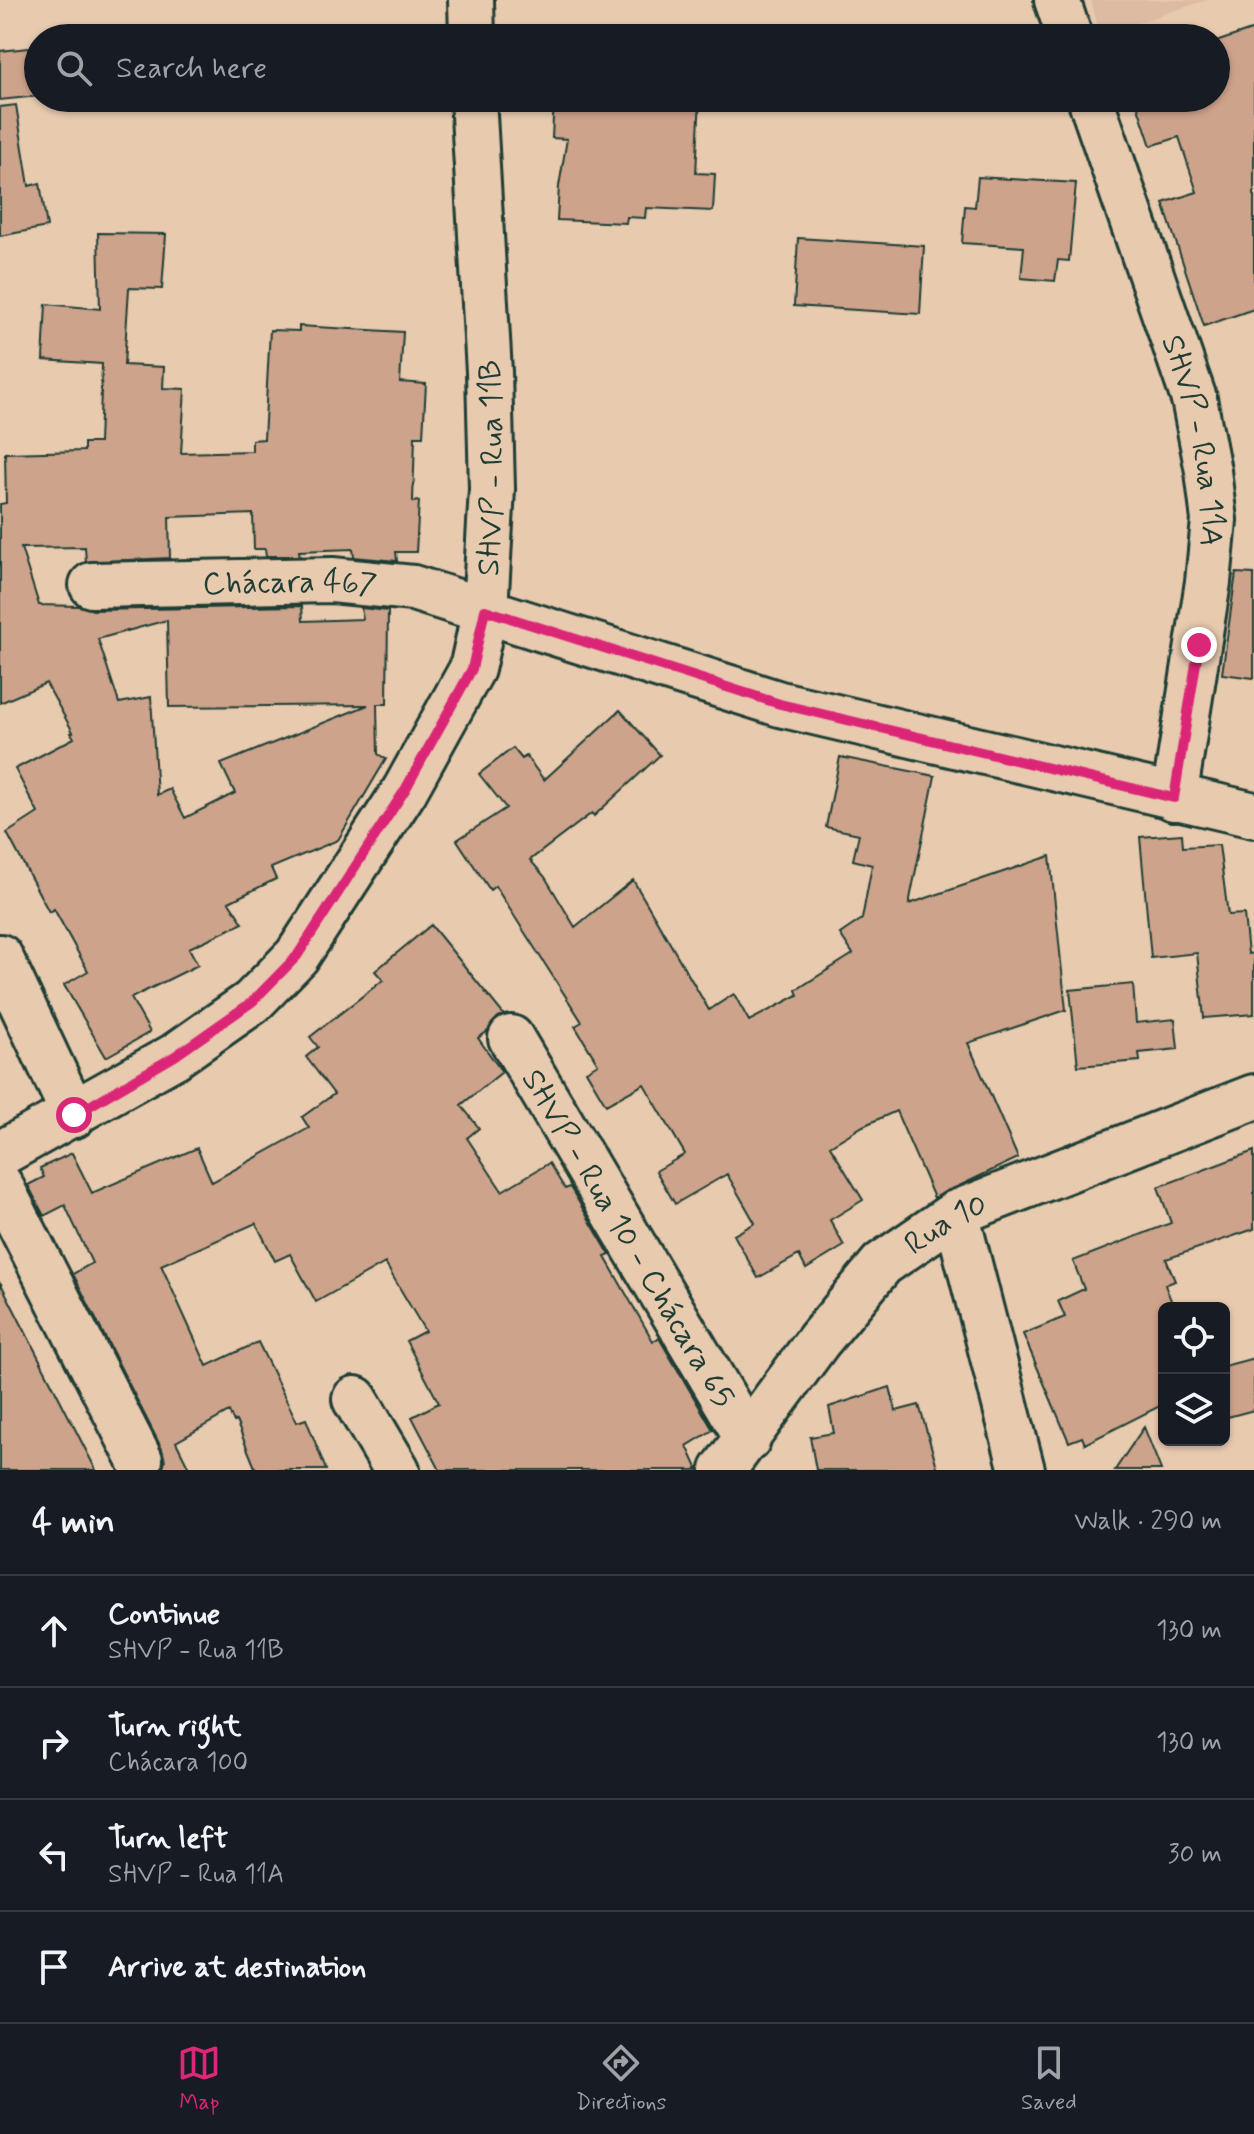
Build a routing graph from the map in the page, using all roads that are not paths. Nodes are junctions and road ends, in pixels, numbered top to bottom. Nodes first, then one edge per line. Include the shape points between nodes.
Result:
1 (471, 0) edge
2 (1057, 0) edge
3 (472, 24) edge
4 (1065, 24) edge
5 (474, 112) edge
6 (1095, 112) edge
7 (92, 585) dead end
8 (485, 610) junction
9 (1174, 798) junction
10 (1254, 815) edge
11 (0, 957) edge
12 (511, 1038) dead end
13 (1254, 1097) edge
14 (74, 1115) junction
15 (0, 1154) edge
16 (0, 1185) edge
17 (956, 1213) junction
18 (355, 1399) dead end
19 (736, 1454) edge
20 (140, 1460) dead end
21 (397, 1470) edge
22 (1022, 1470) edge

1 - 3 street
2 - 4 street
5 - 8 street, SHVP - Rua 11B via 492,489
6 - 9 street, SHVP - Rua 11A via 1194,399 1214,520
7 - 8 street, Chácara 467 via 332,580 413,588
8 - 9 street, Chácara 467 via 780,704
8 - 14 street, SHVP - Rua 11B via 472,669 405,790 297,956 252,1002 175,1056
9 - 10 street, Chácara 467
11 - 14 street
12 - 19 street, SHVP - Rua 10 - Chácara 65
13 - 17 street, Rua 10
14 - 15 street, SHVP - Rua 11B
16 - 20 street
17 - 19 street, Rua 10 via 882,1264
17 - 22 street
18 - 21 street

